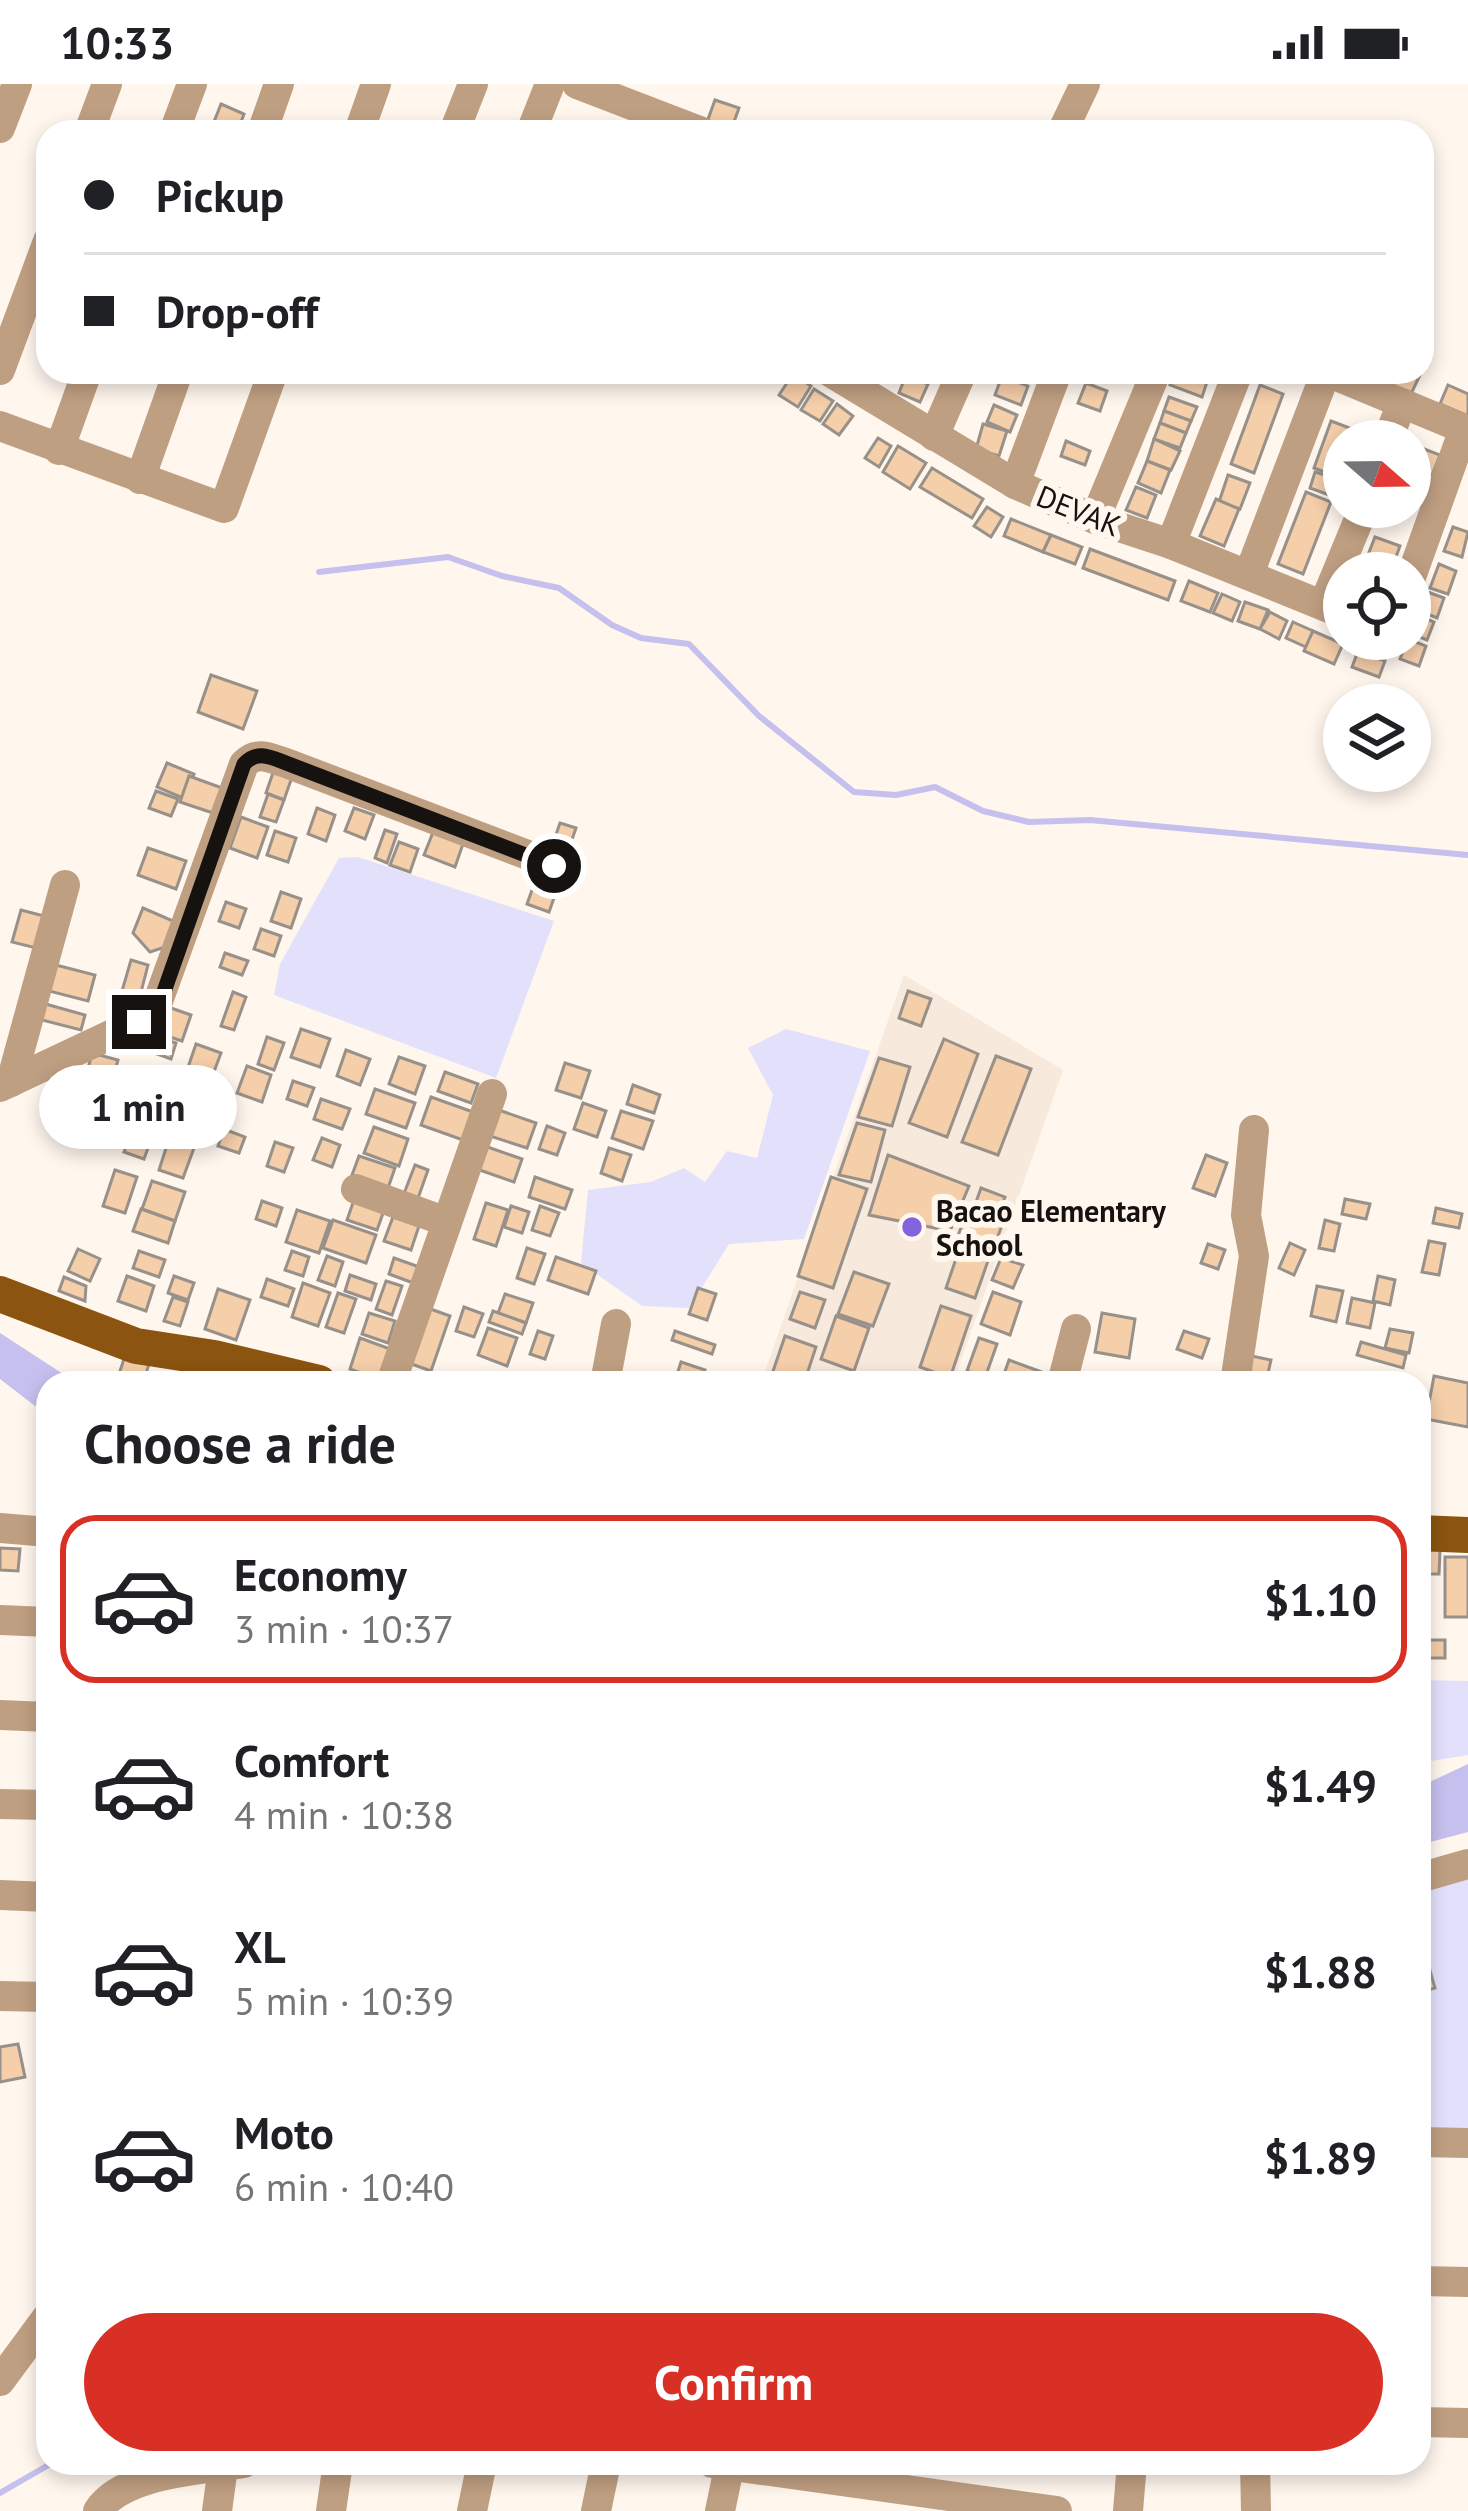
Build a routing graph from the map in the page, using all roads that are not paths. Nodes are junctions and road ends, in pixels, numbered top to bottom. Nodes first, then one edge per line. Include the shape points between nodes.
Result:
1 (17, 84) edge
2 (107, 84) edge
3 (192, 84) edge
4 (279, 84) edge
5 (376, 84) edge
6 (473, 84) edge
7 (550, 84) edge
8 (577, 84) edge
9 (1085, 84) edge
10 (1107, 84) edge
11 (631, 119) edge
12 (94, 120) edge
13 (178, 120) edge
14 (266, 120) edge
15 (363, 120) edge
16 (459, 120) edge
17 (536, 120) edge
18 (1068, 120) edge
19 (1090, 120) edge
20 (0, 128) edge
21 (36, 274) edge
22 (0, 370) edge
23 (83, 384) edge
24 (174, 384) edge
25 (269, 384) edge
26 (850, 384) edge
27 (957, 384) edge
28 (1052, 384) edge
29 (1151, 384) edge
30 (1233, 384) edge
31 (1321, 384) edge
32 (1355, 384) edge
33 (1402, 403) junction
34 (1395, 420) edge
35 (0, 426) edge
36 (934, 436) junction
37 (58, 450) junction
38 (140, 478) junction
39 (1015, 484) junction
40 (1095, 519) junction
41 (1171, 544) junction
42 (1420, 552) edge
43 (1249, 574) junction
44 (1323, 604) edge
45 (554, 866) dead end
46 (65, 885) dead end
47 (6, 1084) edge
48 (492, 1094) dead end
49 (1254, 1130) dead end
50 (356, 1189) dead end
51 (447, 1222) junction
52 (0, 1294) edge
53 (616, 1324) dead end
54 (1076, 1328) dead end
55 (269, 1371) edge
56 (395, 1371) edge
57 (607, 1371) edge
58 (1065, 1371) edge
59 (1236, 1371) edge
60 (0, 1528) edge
61 (36, 1531) edge
62 (1431, 1533) edge
63 (1468, 1535) edge
64 (0, 1620) edge
65 (36, 1622) edge
66 (0, 1715) edge
67 (36, 1716) edge
68 (0, 1804) edge
69 (36, 1805) edge
70 (1468, 1864) edge
71 (1431, 1875) edge
72 (0, 1895) edge
73 (36, 1896) edge
74 (0, 1996) edge
75 (36, 1997) edge
76 (1431, 2142) edge
77 (1468, 2143) edge
78 (1431, 2281) edge
79 (1468, 2282) edge
80 (36, 2332) edge
81 (0, 2381) edge
82 (1431, 2422) edge
83 (1468, 2423) edge
84 (179, 2475) edge
85 (230, 2475) edge
86 (336, 2475) edge
87 (480, 2475) edge
88 (604, 2475) edge
89 (723, 2475) edge
90 (802, 2475) edge
91 (1131, 2475) edge
92 (1255, 2475) edge
93 (98, 2511) edge
94 (217, 2511) edge
95 (331, 2511) edge
96 (472, 2511) edge
97 (596, 2511) edge
98 (720, 2511) edge
99 (1057, 2511) edge
100 (1128, 2511) edge
101 (1256, 2511) edge

1 - 20 street
2 - 12 street
3 - 13 street
4 - 14 street
5 - 15 street
6 - 16 street
7 - 17 street
8 - 11 street
9 - 18 street
10 - 19 street
21 - 22 street
23 - 37 street
24 - 38 street
25 - 38 street via 224,508
26 - 36 street, DEVAK
27 - 36 street
28 - 39 street
29 - 40 street
30 - 41 street
31 - 43 street
32 - 33 street
33 - 34 street
33 - 42 street via 1464,429
35 - 37 street
36 - 39 street, DEVAK
37 - 38 street
39 - 40 street, DEVAK
40 - 41 street, DEVAK
41 - 43 street, DEVAK
43 - 44 street, DEVAK
45 - 47 street via 251,756 153,1015
46 - 47 street
48 - 51 street
49 - 59 street via 1246,1215 1254,1256
50 - 51 street
51 - 56 street
52 - 55 main road via 136,1346
53 - 57 street
54 - 58 street
60 - 61 street
62 - 63 main road
64 - 65 street
66 - 67 street
68 - 69 street
70 - 71 street
72 - 73 street
74 - 75 street
76 - 77 street
78 - 79 street
80 - 81 street
82 - 83 street
84 - 93 street via 131,2484
85 - 94 street
86 - 95 street
87 - 96 street
88 - 97 street
89 - 98 street
90 - 99 street
91 - 100 street
92 - 101 street

